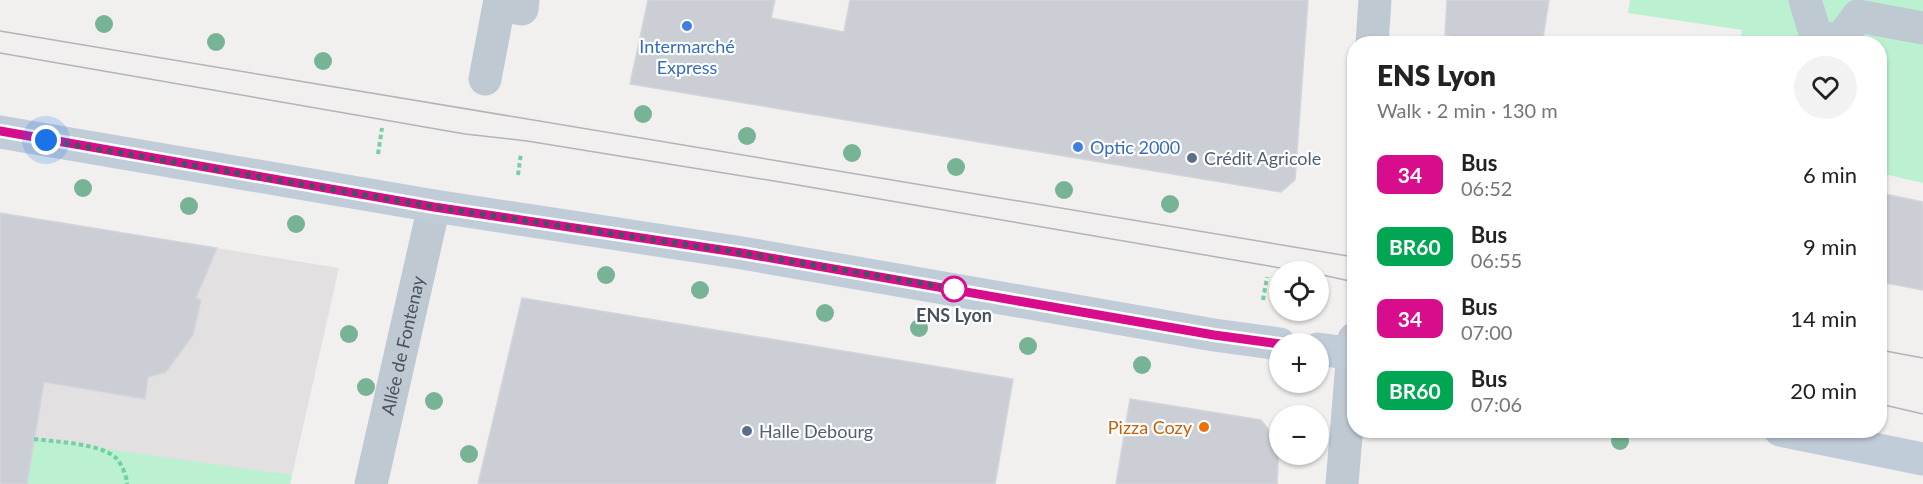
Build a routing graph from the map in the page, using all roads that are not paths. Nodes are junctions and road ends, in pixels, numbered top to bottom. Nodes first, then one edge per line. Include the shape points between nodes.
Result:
1 (524, 0) edge
2 (1375, 0) edge
3 (1805, 0) edge
4 (1923, 28) edge
5 (1373, 36) edge
6 (1816, 36) edge
7 (1843, 36) edge
8 (485, 79) dead end
9 (0, 132) edge
10 (434, 207) junction
11 (1269, 342) edge
12 (1329, 349) edge
13 (1347, 349) edge
14 (1347, 428) edge
15 (1819, 438) edge
16 (1923, 459) edge
17 (371, 484) edge
18 (1342, 484) edge

1 - 8 street via 522,9 499,5
2 - 5 street
3 - 6 street
4 - 7 street via 1858,16
9 - 10 street
10 - 11 street via 742,253
10 - 17 street, Allée de Fontenay
12 - 13 street
14 - 18 street
15 - 16 street

